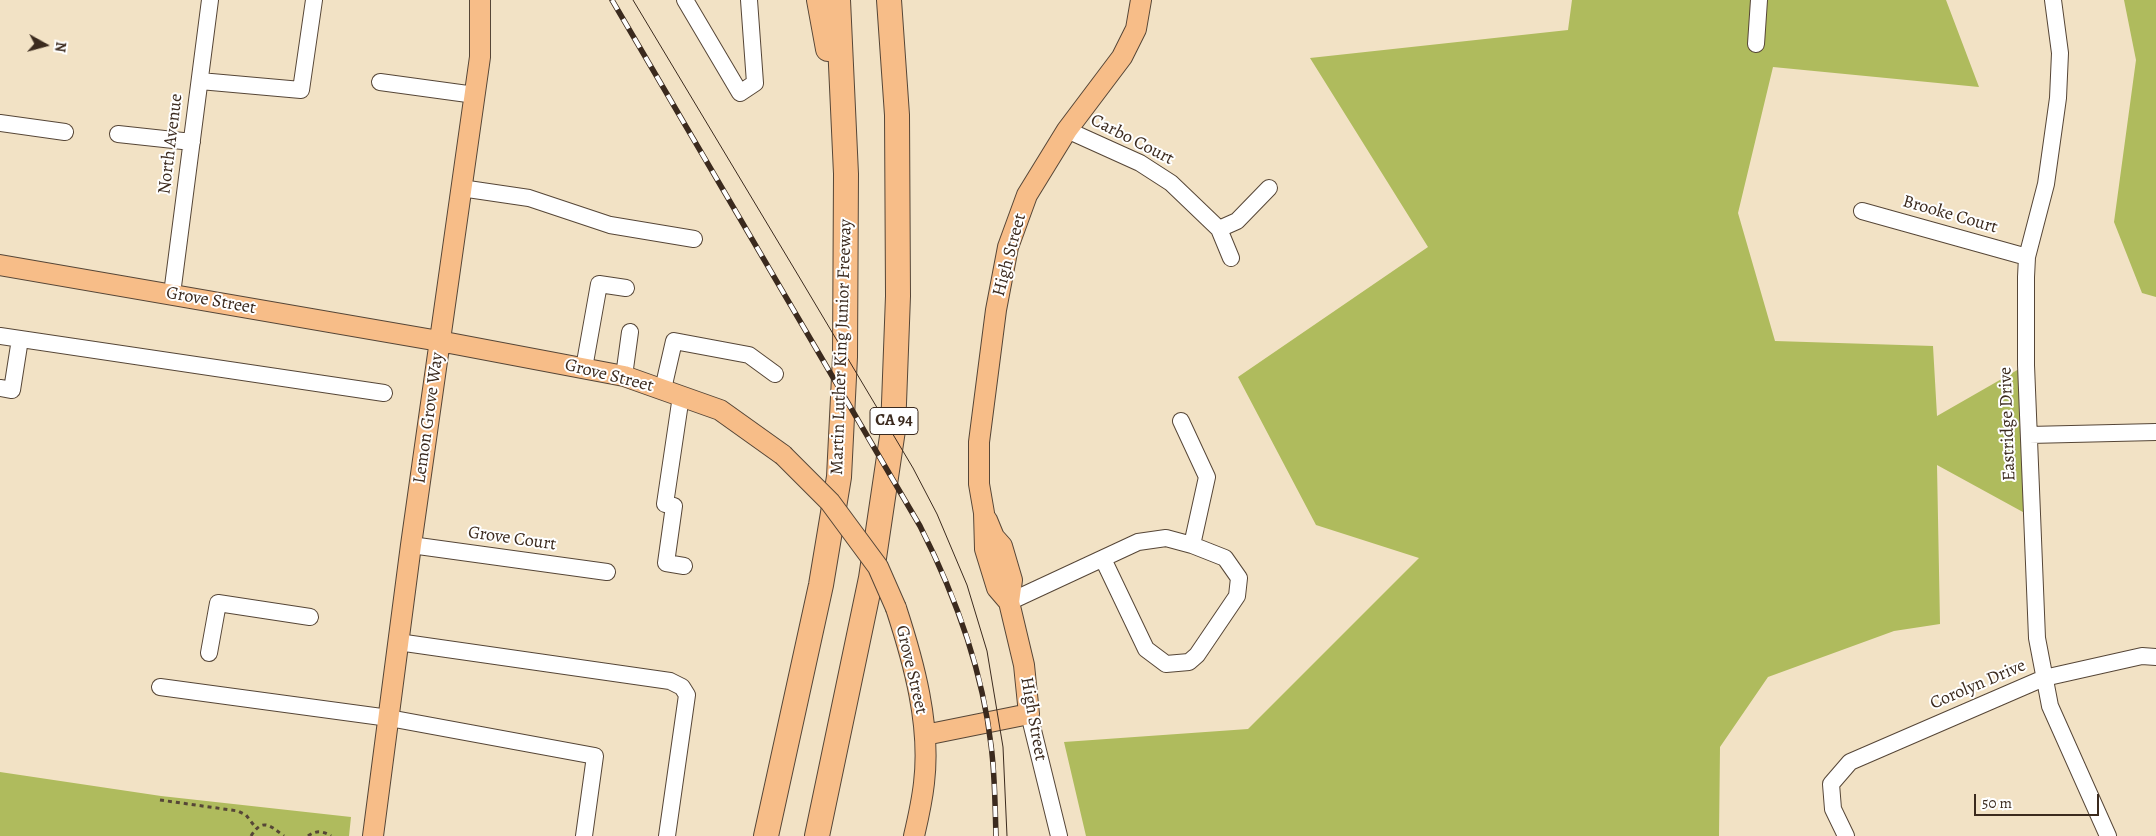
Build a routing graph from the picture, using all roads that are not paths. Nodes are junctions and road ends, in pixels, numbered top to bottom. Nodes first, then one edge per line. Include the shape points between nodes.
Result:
1 (210, 0) edge
2 (314, 0) edge
3 (480, 0) edge
4 (684, 0) edge
5 (748, 0) edge
6 (818, 0) edge
7 (838, 0) edge
8 (888, 0) edge
9 (1141, 0) edge
10 (1759, 0) edge
11 (2053, 0) edge
12 (1756, 44) dead end
13 (200, 81) junction
14 (380, 82) dead end
15 (475, 95) junction
16 (0, 123) edge
17 (1067, 130) junction
18 (65, 132) dead end
19 (844, 132) junction
20 (118, 134) dead end
21 (192, 142) junction
22 (461, 188) junction
23 (1269, 188) dead end
24 (1862, 211) dead end
25 (1219, 230) junction
26 (694, 239) dead end
27 (2027, 257) junction
28 (1231, 258) dead end
29 (0, 265) edge
30 (626, 288) dead end
31 (172, 294) junction
32 (630, 332) dead end
33 (0, 336) edge
34 (20, 339) junction
35 (439, 341) junction
36 (584, 368) junction
37 (775, 374) dead end
38 (624, 376) junction
39 (0, 388) edge
40 (384, 393) dead end
41 (672, 393) junction
42 (1181, 421) dead end
43 (2156, 432) edge
44 (2029, 435) junction
45 (411, 544) junction
46 (1192, 545) junction
47 (1103, 559) junction
48 (684, 566) dead end
49 (607, 572) dead end
50 (1009, 602) junction
51 (310, 617) dead end
52 (398, 642) junction
53 (209, 653) dead end
54 (2156, 656) edge
55 (2044, 678) junction
56 (160, 687) dead end
57 (1029, 714) junction
58 (389, 718) junction
59 (925, 735) junction
60 (373, 836) edge
61 (584, 836) edge
62 (667, 836) edge
63 (766, 836) edge
64 (817, 836) edge
65 (914, 836) edge
66 (1059, 836) edge
67 (1846, 836) edge
68 (2108, 836) edge

1 - 13 street, North Avenue
2 - 13 street via 301,90
3 - 15 main road, Lemon Grove Way via 480,57
4 - 5 street via 740,93 755,83
6 - 19 highway
7 - 19 highway, Martin Luther King Junior Freeway
8 - 64 highway, CA 94 via 897,115 898,296 893,430 871,578
9 - 17 main road, High Street via 1136,29 1122,57
10 - 12 street
11 - 27 street, Eastridge Drive via 2060,53 2058,98 2046,184
13 - 21 street, North Avenue
14 - 15 street
15 - 22 main road, Lemon Grove Way
16 - 18 street
17 - 25 street, Carbo Court via 1140,163 1172,182
17 - 50 main road, High Street via 1027,195 1008,247 996,310 979,442 985,550 997,588
19 - 63 highway, Martin Luther King Junior Freeway via 845,357 839,476 821,585
20 - 21 street
21 - 31 street, North Avenue
22 - 26 street via 529,198 610,225
22 - 35 main road, Lemon Grove Way
23 - 25 street via 1237,222
24 - 27 street, Brooke Court
25 - 28 street, Carbo Court
27 - 44 street, Eastridge Drive
29 - 31 main road, Grove Street
30 - 36 street via 599,284
31 - 35 main road, Grove Street
32 - 38 street
33 - 34 street
34 - 39 street via 12,390
34 - 40 street
35 - 36 main road, Grove Street
35 - 45 main road, Lemon Grove Way
36 - 38 main road, Grove Street
37 - 41 street via 749,355 674,341
38 - 41 main road, Grove Street
41 - 48 street via 665,504 674,506 666,563
41 - 59 main road, Grove Street, bridge via 720,410 783,455 830,502 878,567 896,608 911,652
42 - 46 street via 1207,476
43 - 44 street
44 - 55 street, Eastridge Drive via 2037,638
45 - 49 street, Grove Court
45 - 52 main road, Lemon Grove Way
46 - 47 street via 1166,538 1138,542
46 - 47 street via 1225,558 1239,578 1237,596 1189,662 1166,664 1146,649
47 - 50 street
50 - 57 main road, High Street via 1024,664
51 - 53 street via 218,602
52 - 58 main road, Lemon Grove Way
52 - 62 street via 670,680 682,688 687,695
54 - 55 street, Corolyn Drive via 2142,656
55 - 67 street, Corolyn Drive via 1850,762 1831,784 1833,809
55 - 68 street, Eastridge Drive via 2050,706
56 - 58 street
57 - 59 main road
57 - 66 street, High Street
58 - 60 main road, Lemon Grove Way
58 - 61 street via 595,756
59 - 65 main road, Grove Street via 924,782

